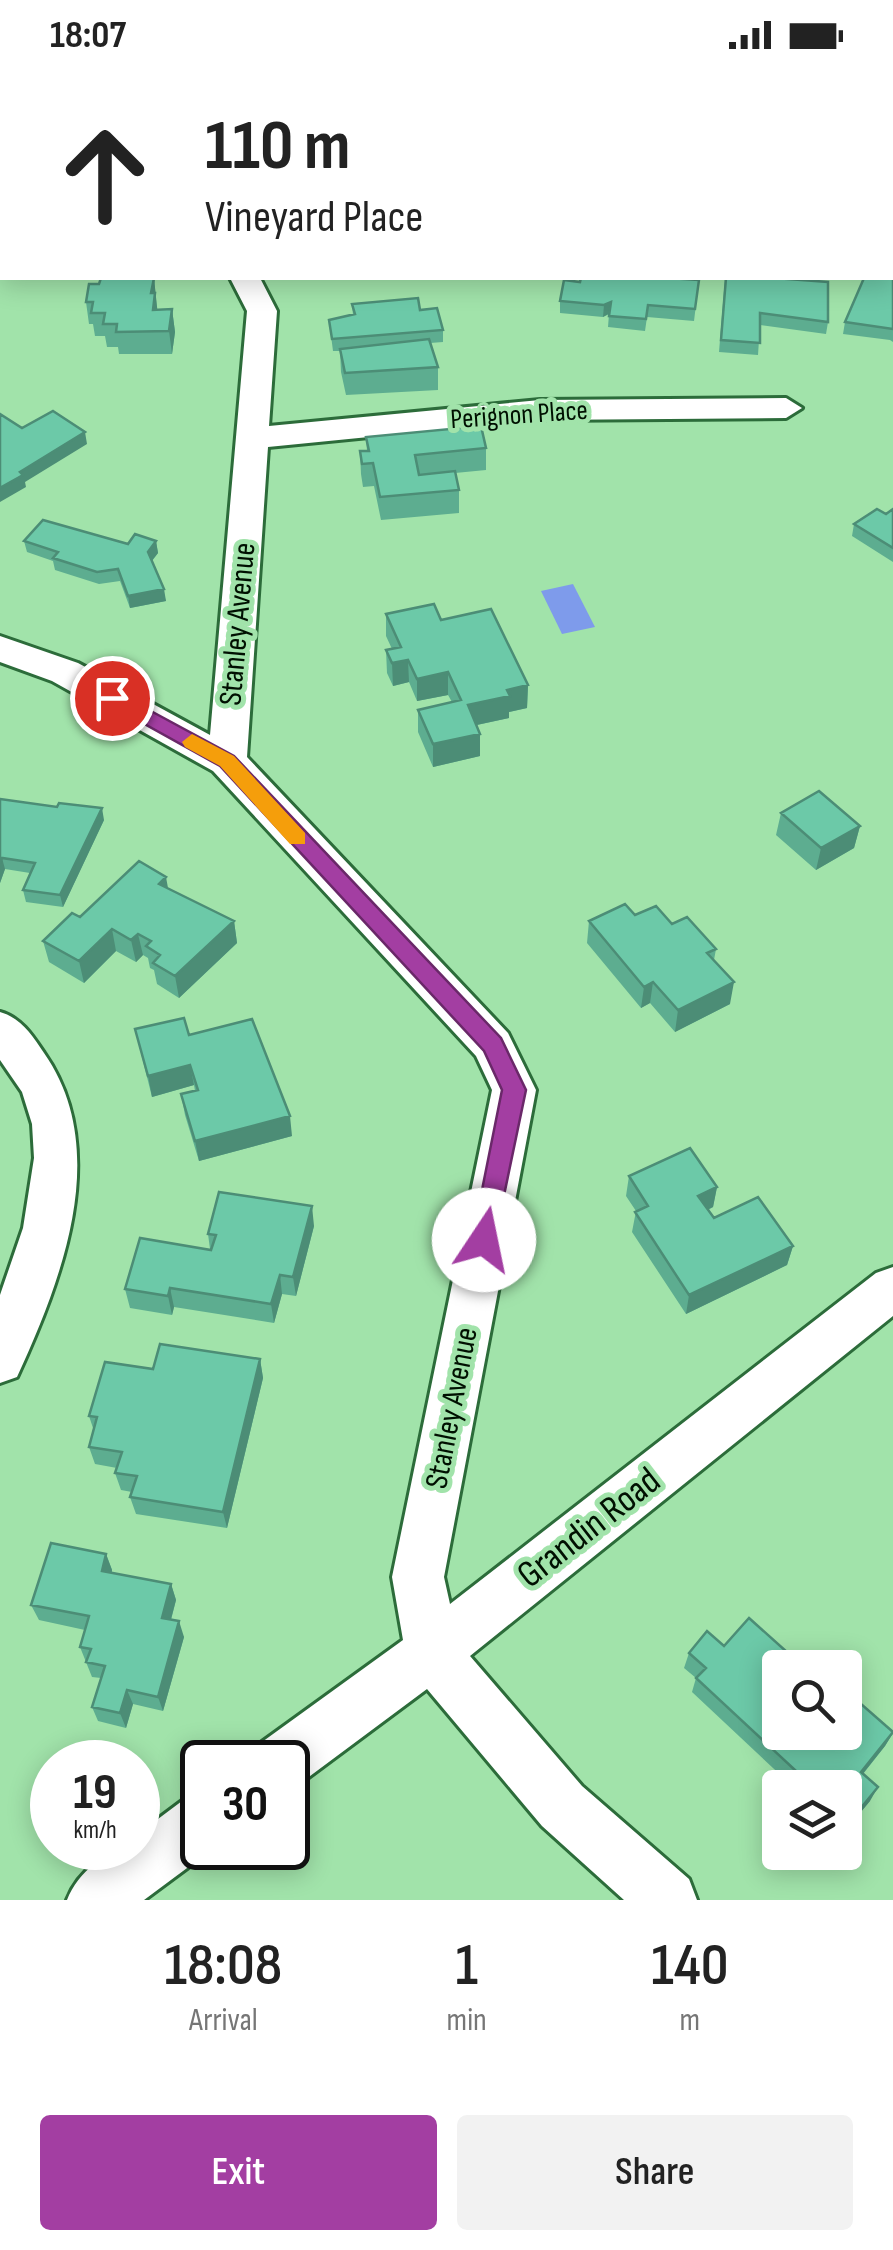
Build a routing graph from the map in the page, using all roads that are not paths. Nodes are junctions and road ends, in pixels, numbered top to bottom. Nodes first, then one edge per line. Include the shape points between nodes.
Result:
1 (246, 280) edge
2 (786, 408) dead end
3 (253, 438) junction
4 (0, 648) edge
5 (227, 761) junction
6 (0, 1028) edge
7 (893, 1288) edge
8 (0, 1361) edge
9 (432, 1652) junction
10 (310, 1741) edge
11 (180, 1837) edge
12 (96, 1900) edge
13 (668, 1900) edge

1 - 3 street, Stanley Avenue via 262,310
2 - 3 street, Perignon Place via 540,410
3 - 5 street, Stanley Avenue
4 - 5 street via 65,672
5 - 9 street, Stanley Avenue via 493,1045 514,1090 418,1577
6 - 8 street via 44,1092 55,1125 56,1178
7 - 9 street, Grandin Road
9 - 10 street, Grandin Road
9 - 13 street, Stanley Avenue via 562,1806
11 - 12 street

